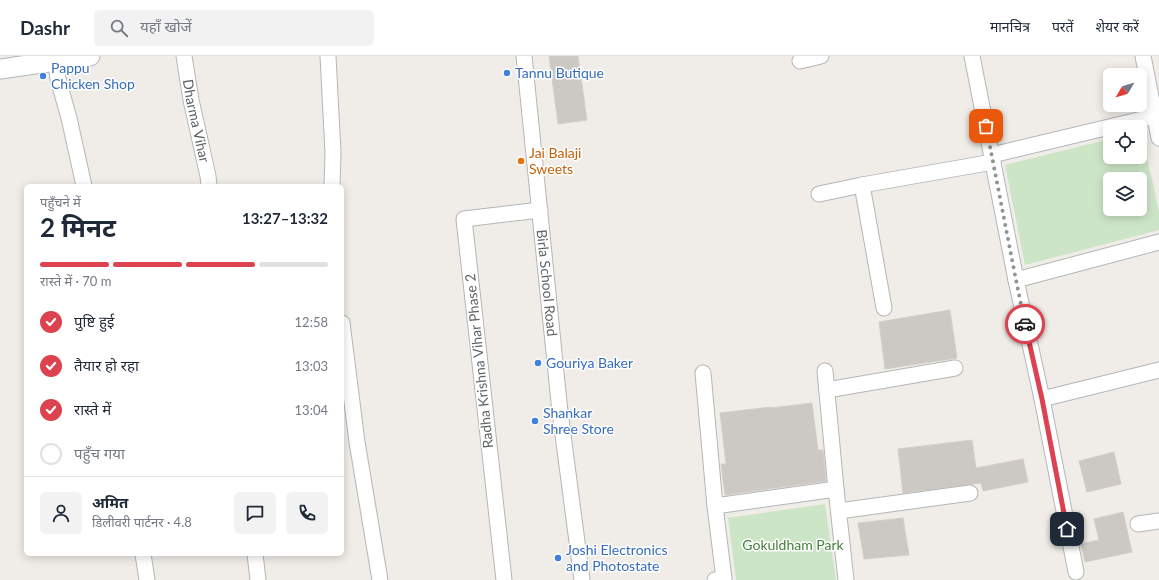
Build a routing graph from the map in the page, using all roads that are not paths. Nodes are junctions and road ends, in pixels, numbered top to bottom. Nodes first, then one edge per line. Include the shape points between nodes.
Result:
1 (90, 56) edge
2 (184, 56) edge
3 (328, 56) edge
4 (524, 56) edge
5 (821, 56) edge
6 (972, 56) edge
7 (1143, 56) edge
8 (55, 58) edge
9 (800, 61) dead end
10 (0, 69) edge
11 (1155, 116) junction
12 (1159, 138) edge
13 (992, 158) junction
14 (84, 184) edge
15 (209, 184) edge
16 (332, 184) edge
17 (862, 185) junction
18 (819, 194) dead end
19 (540, 210) junction
20 (1159, 242) edge
21 (1016, 280) junction
22 (884, 308) dead end
23 (344, 339) edge
24 (955, 368) dead end
25 (1159, 370) edge
26 (825, 371) dead end
27 (703, 373) dead end
28 (827, 390) junction
29 (1042, 399) junction
30 (836, 489) junction
31 (970, 493) dead end
32 (715, 506) junction
33 (839, 512) junction
34 (1159, 521) edge
35 (1138, 524) dead end
36 (143, 556) edge
37 (255, 556) edge
38 (1076, 572) dead end
39 (146, 580) edge
40 (258, 580) edge
41 (380, 580) edge
42 (504, 580) edge
43 (582, 580) edge
44 (721, 580) edge
45 (846, 580) edge

1 - 8 street
2 - 15 street, Dharma Vihar
3 - 16 street via 334,154
4 - 19 street, Birla School Road
5 - 9 street
6 - 13 street
7 - 11 street
8 - 10 street
8 - 14 street
11 - 12 street
11 - 13 street
13 - 17 street
13 - 21 street
17 - 18 street
17 - 22 street
19 - 42 street, Radha Krishna Vihar Phase 2 via 464,219
19 - 43 street, Birla School Road via 560,412
20 - 21 street
21 - 29 street
23 - 41 street via 357,442
24 - 28 street
25 - 29 street
26 - 28 street
27 - 32 street
28 - 30 street
29 - 38 street
30 - 32 street
30 - 33 street
31 - 33 street
32 - 44 street
33 - 45 street
34 - 35 street
36 - 39 street
37 - 40 street

